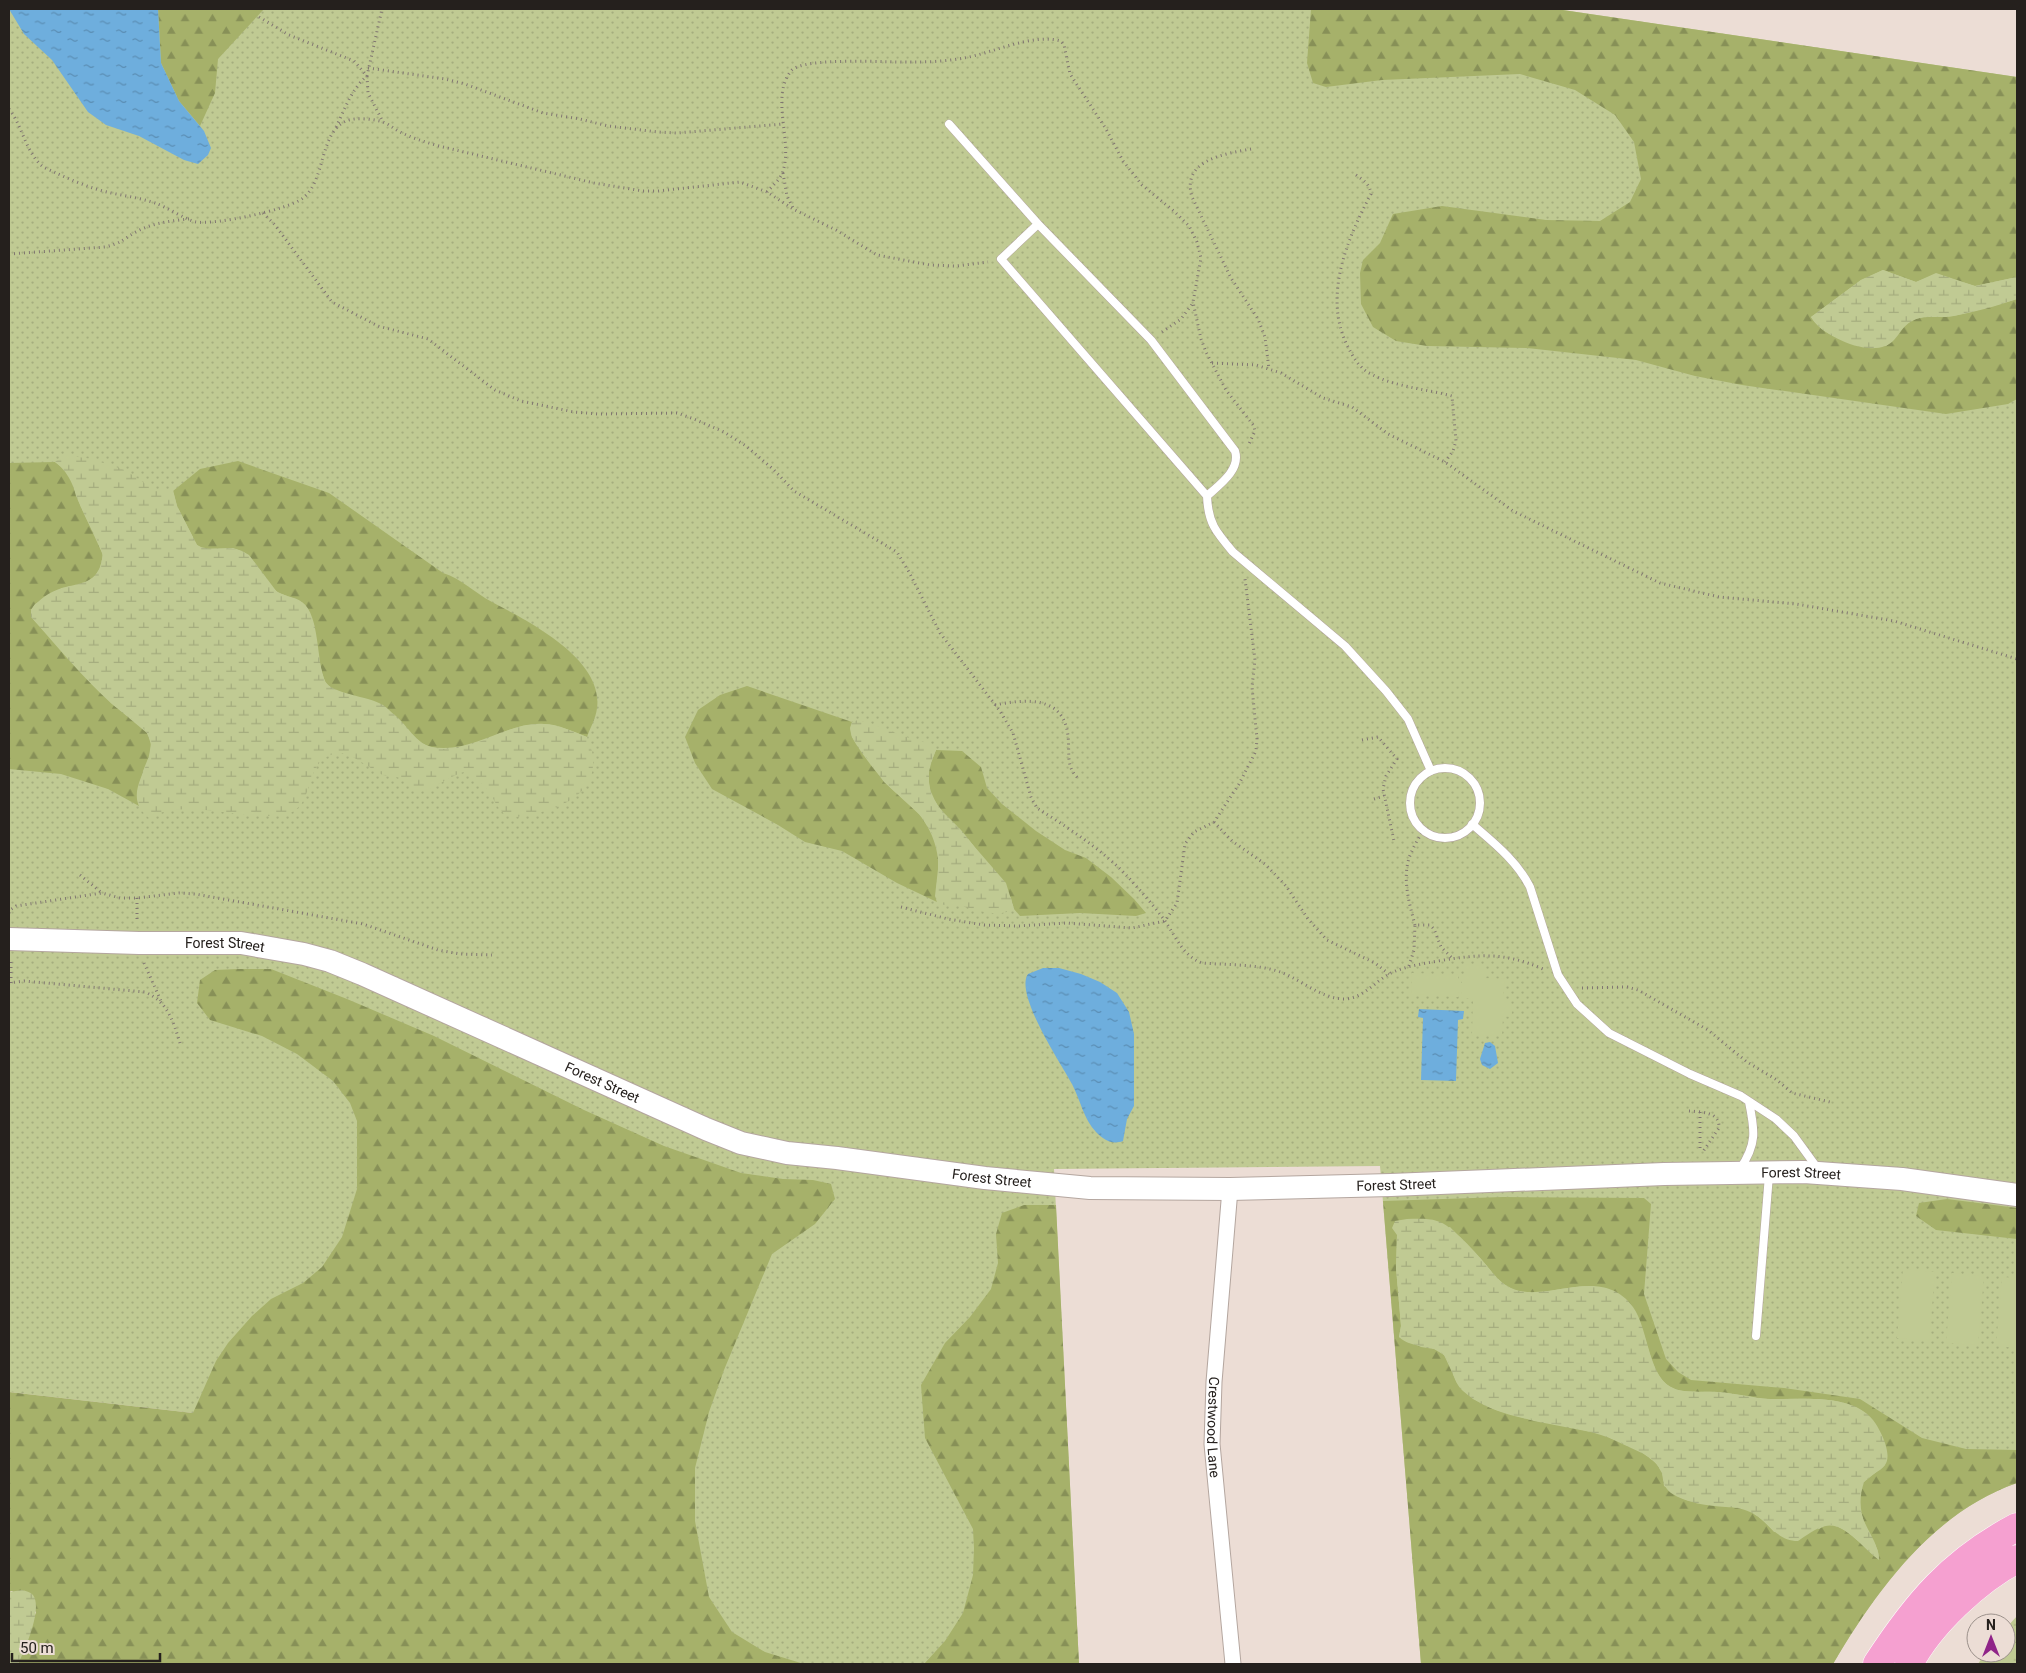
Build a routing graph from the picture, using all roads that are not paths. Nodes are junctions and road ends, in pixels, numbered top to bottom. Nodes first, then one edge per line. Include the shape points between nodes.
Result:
1 (949, 124) dead end
2 (1038, 224) junction
3 (1207, 496) junction
4 (1431, 771) junction
5 (1472, 824) junction
6 (9, 939) edge
7 (1749, 1102) junction
8 (1821, 1172) junction
9 (1737, 1173) junction
10 (1769, 1173) junction
11 (1230, 1189) junction
12 (2017, 1195) edge
13 (1756, 1336) dead end
14 (2017, 1527) edge
15 (2017, 1560) edge
16 (1233, 1664) edge
17 (1877, 1664) edge
18 (1909, 1664) edge

1 - 2 lane
2 - 3 lane via 1151,340 1236,454 1235,466
2 - 3 lane via 1001,259
3 - 4 lane via 1212,526 1227,545 1345,646 1386,690 1408,719
4 - 5 lane via 1458,770 1475,785 1480,807
4 - 5 lane via 1416,782 1411,793 1412,816 1418,826 1438,837 1449,838
5 - 7 lane via 1525,876 1558,975 1577,1004 1609,1033
6 - 11 street, Forest Street via 241,943 330,961 410,994 675,1116 741,1142 787,1153 1090,1188
7 - 8 lane via 1776,1119 1794,1136
7 - 9 lane via 1753,1145
8 - 10 street, Forest Street
8 - 12 street, Forest Street
9 - 10 street, Forest Street
9 - 11 street, Forest Street
10 - 13 lane
11 - 16 street, Crestwood Lane via 1212,1444
14 - 17 highway via 1972,1554 1946,1576 1899,1630
15 - 18 highway via 1967,1594 1938,1625

